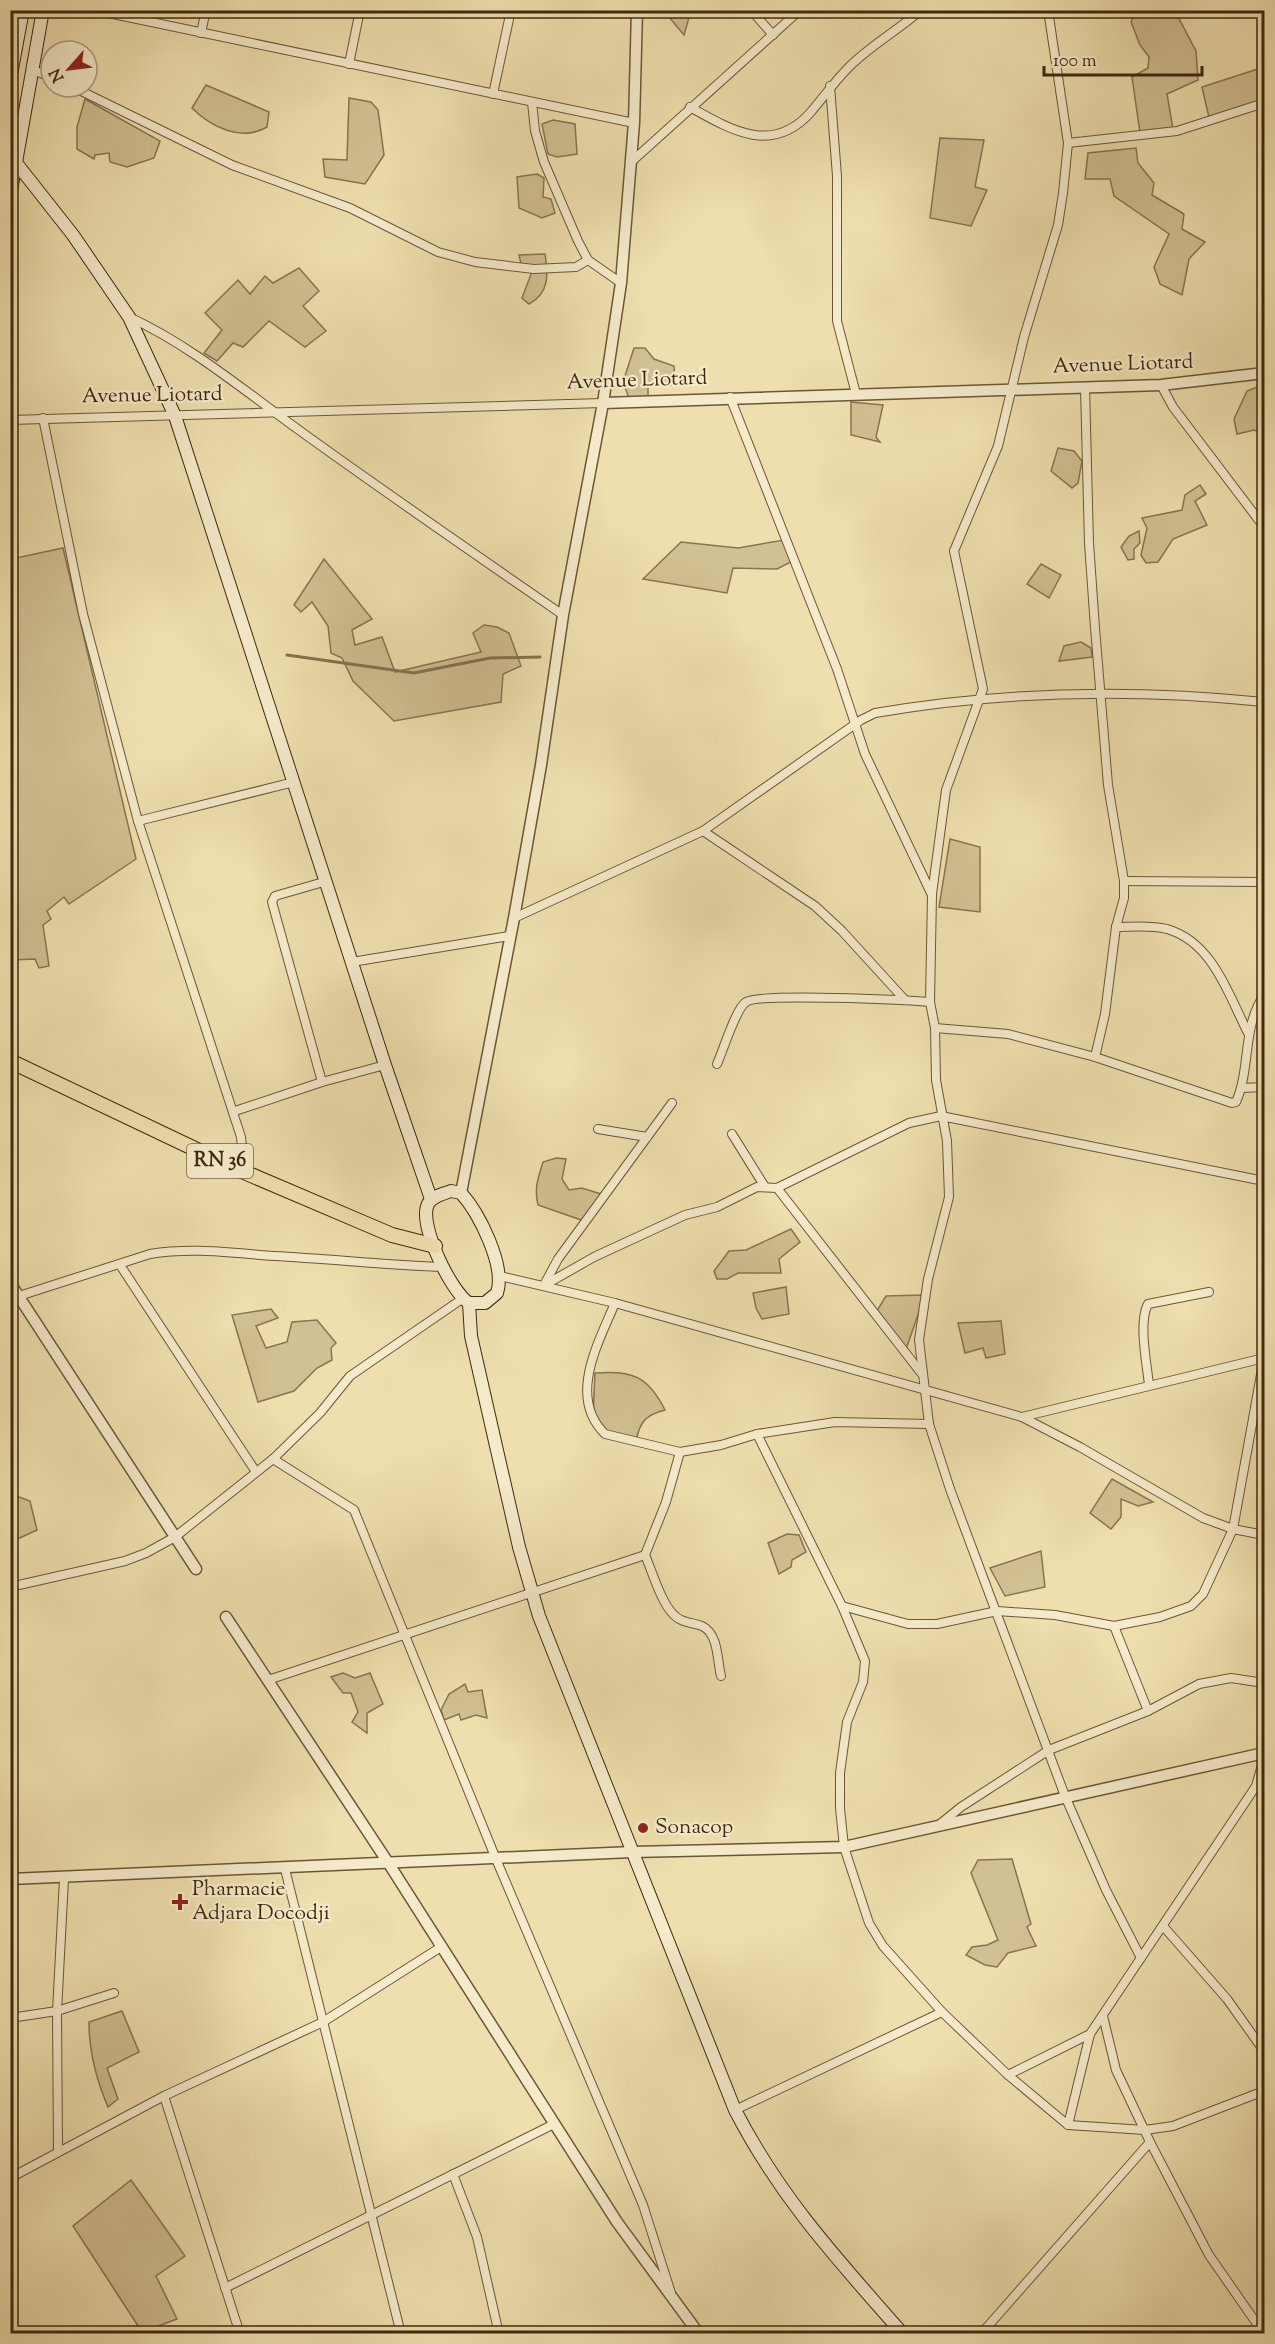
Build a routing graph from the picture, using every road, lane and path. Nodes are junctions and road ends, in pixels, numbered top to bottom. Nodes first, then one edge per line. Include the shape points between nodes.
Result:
1 (23, 10) edge
2 (43, 10) edge
3 (94, 10) edge
4 (206, 10) edge
5 (360, 10) edge
6 (512, 10) edge
7 (637, 10) edge
8 (751, 10) edge
9 (800, 10) edge
10 (921, 10) edge
11 (1048, 10) edge
12 (201, 33) junction
13 (772, 35) junction
14 (349, 64) junction
15 (33, 70) junction
16 (39, 72) edge
17 (10, 80) edge
18 (830, 86) junction
19 (493, 94) junction
20 (97, 99) edge
21 (532, 102) junction
22 (1264, 103) edge
23 (690, 107) junction
24 (634, 123) junction
25 (1068, 143) junction
26 (630, 163) junction
27 (17, 164) junction
28 (10, 196) edge
29 (588, 260) junction
30 (621, 283) junction
31 (129, 317) junction
32 (1264, 373) edge
33 (1161, 385) junction
34 (1085, 387) junction
35 (1014, 388) junction
36 (856, 394) junction
37 (730, 397) junction
38 (603, 403) junction
39 (273, 412) junction
40 (175, 417) junction
41 (43, 418) junction
42 (10, 420) edge
43 (1264, 527) edge
44 (563, 615) junction
45 (1102, 696) junction
46 (978, 701) junction
47 (1264, 702) edge
48 (855, 725) junction
49 (294, 782) junction
50 (138, 821) junction
51 (703, 831) junction
52 (1124, 881) junction
53 (327, 882) junction
54 (1264, 882) edge
55 (932, 894) junction
56 (514, 918) junction
57 (1116, 927) junction
58 (509, 936) junction
59 (352, 962) junction
60 (1264, 995) edge
61 (905, 1000) junction
62 (930, 1002) junction
63 (935, 1028) junction
64 (1248, 1033) junction
65 (1095, 1057) junction
66 (10, 1061) edge
67 (717, 1064) dead end
68 (385, 1065) junction
69 (322, 1082) junction
70 (1264, 1087) edge
71 (1242, 1088) junction
72 (672, 1102) dead end
73 (235, 1111) junction
74 (941, 1116) junction
75 (598, 1129) dead end
76 (732, 1134) dead end
77 (647, 1137) junction
78 (237, 1169) junction
79 (1264, 1181) edge
80 (765, 1187) junction
81 (777, 1188) junction
82 (460, 1193) junction
83 (432, 1198) junction
84 (435, 1246) junction
85 (120, 1265) junction
86 (444, 1267) junction
87 (500, 1276) junction
88 (10, 1283) edge
89 (543, 1286) junction
90 (1209, 1292) dead end
91 (19, 1296) junction
92 (466, 1301) junction
93 (615, 1304) junction
94 (1264, 1358) edge
95 (923, 1374) junction
96 (1149, 1385) junction
97 (925, 1390) junction
98 (1022, 1417) junction
99 (929, 1424) junction
100 (757, 1434) junction
101 (680, 1452) junction
102 (273, 1459) junction
103 (256, 1472) junction
104 (1233, 1529) junction
105 (1264, 1535) edge
106 (175, 1537) junction
107 (645, 1555) junction
108 (196, 1569) dead end
109 (10, 1587) edge
110 (531, 1593) junction
111 (842, 1606) junction
112 (997, 1611) junction
113 (226, 1617) dead end
114 (1114, 1626) junction
115 (404, 1635) junction
116 (721, 1676) dead end
117 (268, 1680) junction
118 (1264, 1683) edge
119 (1148, 1711) junction
120 (1049, 1750) junction
121 (1264, 1753) edge
122 (1264, 1758) edge
123 (1065, 1796) junction
124 (940, 1825) junction
125 (844, 1847) junction
126 (632, 1852) junction
127 (496, 1858) junction
128 (389, 1864) junction
129 (285, 1869) junction
130 (10, 1879) edge
131 (64, 1879) junction
132 (1163, 1926) junction
133 (441, 1947) junction
134 (1141, 1958) junction
135 (114, 1993) dead end
136 (57, 2011) junction
137 (942, 2012) junction
138 (1103, 2016) junction
139 (10, 2018) edge
140 (323, 2022) junction
141 (1090, 2034) junction
142 (1264, 2051) edge
143 (1008, 2075) junction
144 (1264, 2091) edge
145 (164, 2096) junction
146 (735, 2110) junction
147 (554, 2124) junction
148 (1068, 2125) junction
149 (1145, 2130) junction
150 (1150, 2142) junction
151 (58, 2151) junction
152 (453, 2174) junction
153 (10, 2178) edge
154 (371, 2215) junction
155 (225, 2288) junction
156 (672, 2296) junction
157 (982, 2333) edge
158 (240, 2334) edge
159 (401, 2334) edge
160 (499, 2334) edge
161 (699, 2334) edge
162 (903, 2334) edge
163 (1264, 2334) edge

1 - 17 main road
2 - 15 main road
3 - 12 street
4 - 12 street
5 - 14 street
6 - 19 street
7 - 24 street
8 - 13 street
9 - 13 street
10 - 18 street via 901,28 870,46
11 - 25 street
12 - 14 street
13 - 23 street
14 - 19 street
15 - 16 street
15 - 27 main road
18 - 23 street via 799,123 775,136 757,137 734,130
18 - 36 street via 837,176 837,321
19 - 21 street
20 - 29 street via 232,165 350,208 438,252 534,269 576,267
21 - 24 street
21 - 29 street via 544,162
22 - 25 street via 1177,131
23 - 26 street
24 - 26 street
25 - 35 street via 1058,225 1024,336
26 - 30 street
27 - 28 main road
27 - 31 main road via 73,235
29 - 30 street
30 - 38 street
31 - 39 street via 158,330
31 - 40 main road
32 - 33 street, Avenue Liotard
33 - 34 street, Avenue Liotard
33 - 43 street
34 - 35 street, Avenue Liotard
34 - 45 street via 1089,543
35 - 36 street, Avenue Liotard
35 - 46 street via 998,446 954,551 982,680
36 - 37 street, Avenue Liotard
37 - 38 street, Avenue Liotard
37 - 48 street via 837,669
38 - 39 street, Avenue Liotard
38 - 44 street
39 - 40 street, Avenue Liotard
39 - 44 street
40 - 41 street, Avenue Liotard
40 - 49 main road
41 - 42 street, Avenue Liotard
41 - 50 street via 83,614
44 - 56 street
45 - 46 street via 1047,694
45 - 47 street
45 - 52 street via 1108,785
46 - 48 street via 875,713
46 - 55 street via 946,790
48 - 51 street
48 - 55 street
49 - 50 street
49 - 53 main road
50 - 73 street
51 - 56 street
51 - 61 street via 814,906
52 - 54 street
52 - 57 street
53 - 59 main road
53 - 69 street via 275,896 272,902
55 - 62 street
56 - 58 street
57 - 64 street via 1169,930 1199,949 1225,985
57 - 65 street via 1105,1014
58 - 59 street
58 - 82 street
59 - 68 main road
60 - 64 street
61 - 62 street
61 - 67 street via 752,1000 742,1006
62 - 63 street
63 - 65 street via 1008,1034
63 - 74 street
64 - 71 street
65 - 71 street via 1227,1103 1236,1102
66 - 78 main road, RN 36
68 - 69 street
68 - 83 main road
69 - 73 street
70 - 71 street
72 - 77 street
73 - 78 street via 244,1148
74 - 79 street
74 - 81 street via 909,1123
74 - 95 street via 947,1142 949,1197 921,1317
75 - 77 street
76 - 80 street
77 - 89 street via 558,1258
78 - 84 main road, RN 36 via 399,1238
80 - 81 street
80 - 89 street via 748,1190 717,1207 685,1215 594,1257
81 - 95 street
82 - 83 main road via 451,1191
82 - 87 main road via 471,1206
83 - 84 main road via 425,1214
84 - 86 main road
85 - 86 street via 162,1252 214,1250 362,1264
85 - 91 street
85 - 103 street
86 - 92 main road
87 - 89 street
87 - 92 main road via 492,1299 478,1305
88 - 91 street
89 - 93 street
90 - 96 street via 1148,1304 1144,1348
91 - 106 street
92 - 102 street via 350,1376 320,1413
92 - 110 main road
93 - 97 street
93 - 101 street via 588,1366 593,1418 605,1434
94 - 96 street
94 - 104 street
95 - 97 street
96 - 98 street
97 - 98 street
97 - 99 street
98 - 104 street via 1203,1518
99 - 100 street via 835,1422
99 - 112 street
100 - 101 street
100 - 111 street
101 - 107 street
102 - 103 street
102 - 115 street via 354,1510
103 - 106 street
104 - 105 street
104 - 114 street via 1198,1601 1160,1617
106 - 108 street
106 - 109 street via 125,1561
107 - 110 street
107 - 116 street via 670,1611 684,1622 704,1627 711,1635
110 - 115 street
110 - 126 main road
111 - 112 street via 908,1624 937,1624
111 - 125 street via 865,1661 866,1673 847,1722 840,1773
112 - 114 street via 1055,1615
112 - 120 street
113 - 117 street
114 - 119 street
115 - 117 street
115 - 127 street
117 - 128 street
118 - 119 street via 1215,1680 1199,1684
119 - 120 street
120 - 123 street
120 - 124 street
121 - 123 street
122 - 132 street via 1256,1786
123 - 124 street
123 - 134 street
124 - 125 street
125 - 126 street
125 - 137 street via 879,1941
126 - 127 street
126 - 146 main road
127 - 128 street
127 - 156 street via 643,2205
128 - 129 street
128 - 133 street
129 - 131 street
129 - 140 street
130 - 131 street
131 - 136 street
132 - 134 street
132 - 142 street via 1227,1999
133 - 140 street
133 - 147 street
134 - 138 street
135 - 136 street
136 - 139 street
136 - 151 street
137 - 143 street
137 - 146 street
138 - 141 street
138 - 149 street via 1116,2070
140 - 145 street
140 - 154 street
141 - 143 street
141 - 148 street
143 - 148 street
144 - 149 street via 1191,2122
145 - 151 street
145 - 155 street
146 - 162 main road via 757,2153 791,2203
147 - 152 street
147 - 156 street via 634,2248
148 - 149 street
149 - 150 street
150 - 157 street
150 - 163 street via 1209,2255
151 - 153 street
152 - 154 street
152 - 160 street via 477,2237
154 - 155 street
154 - 159 street
155 - 158 street
156 - 161 street

